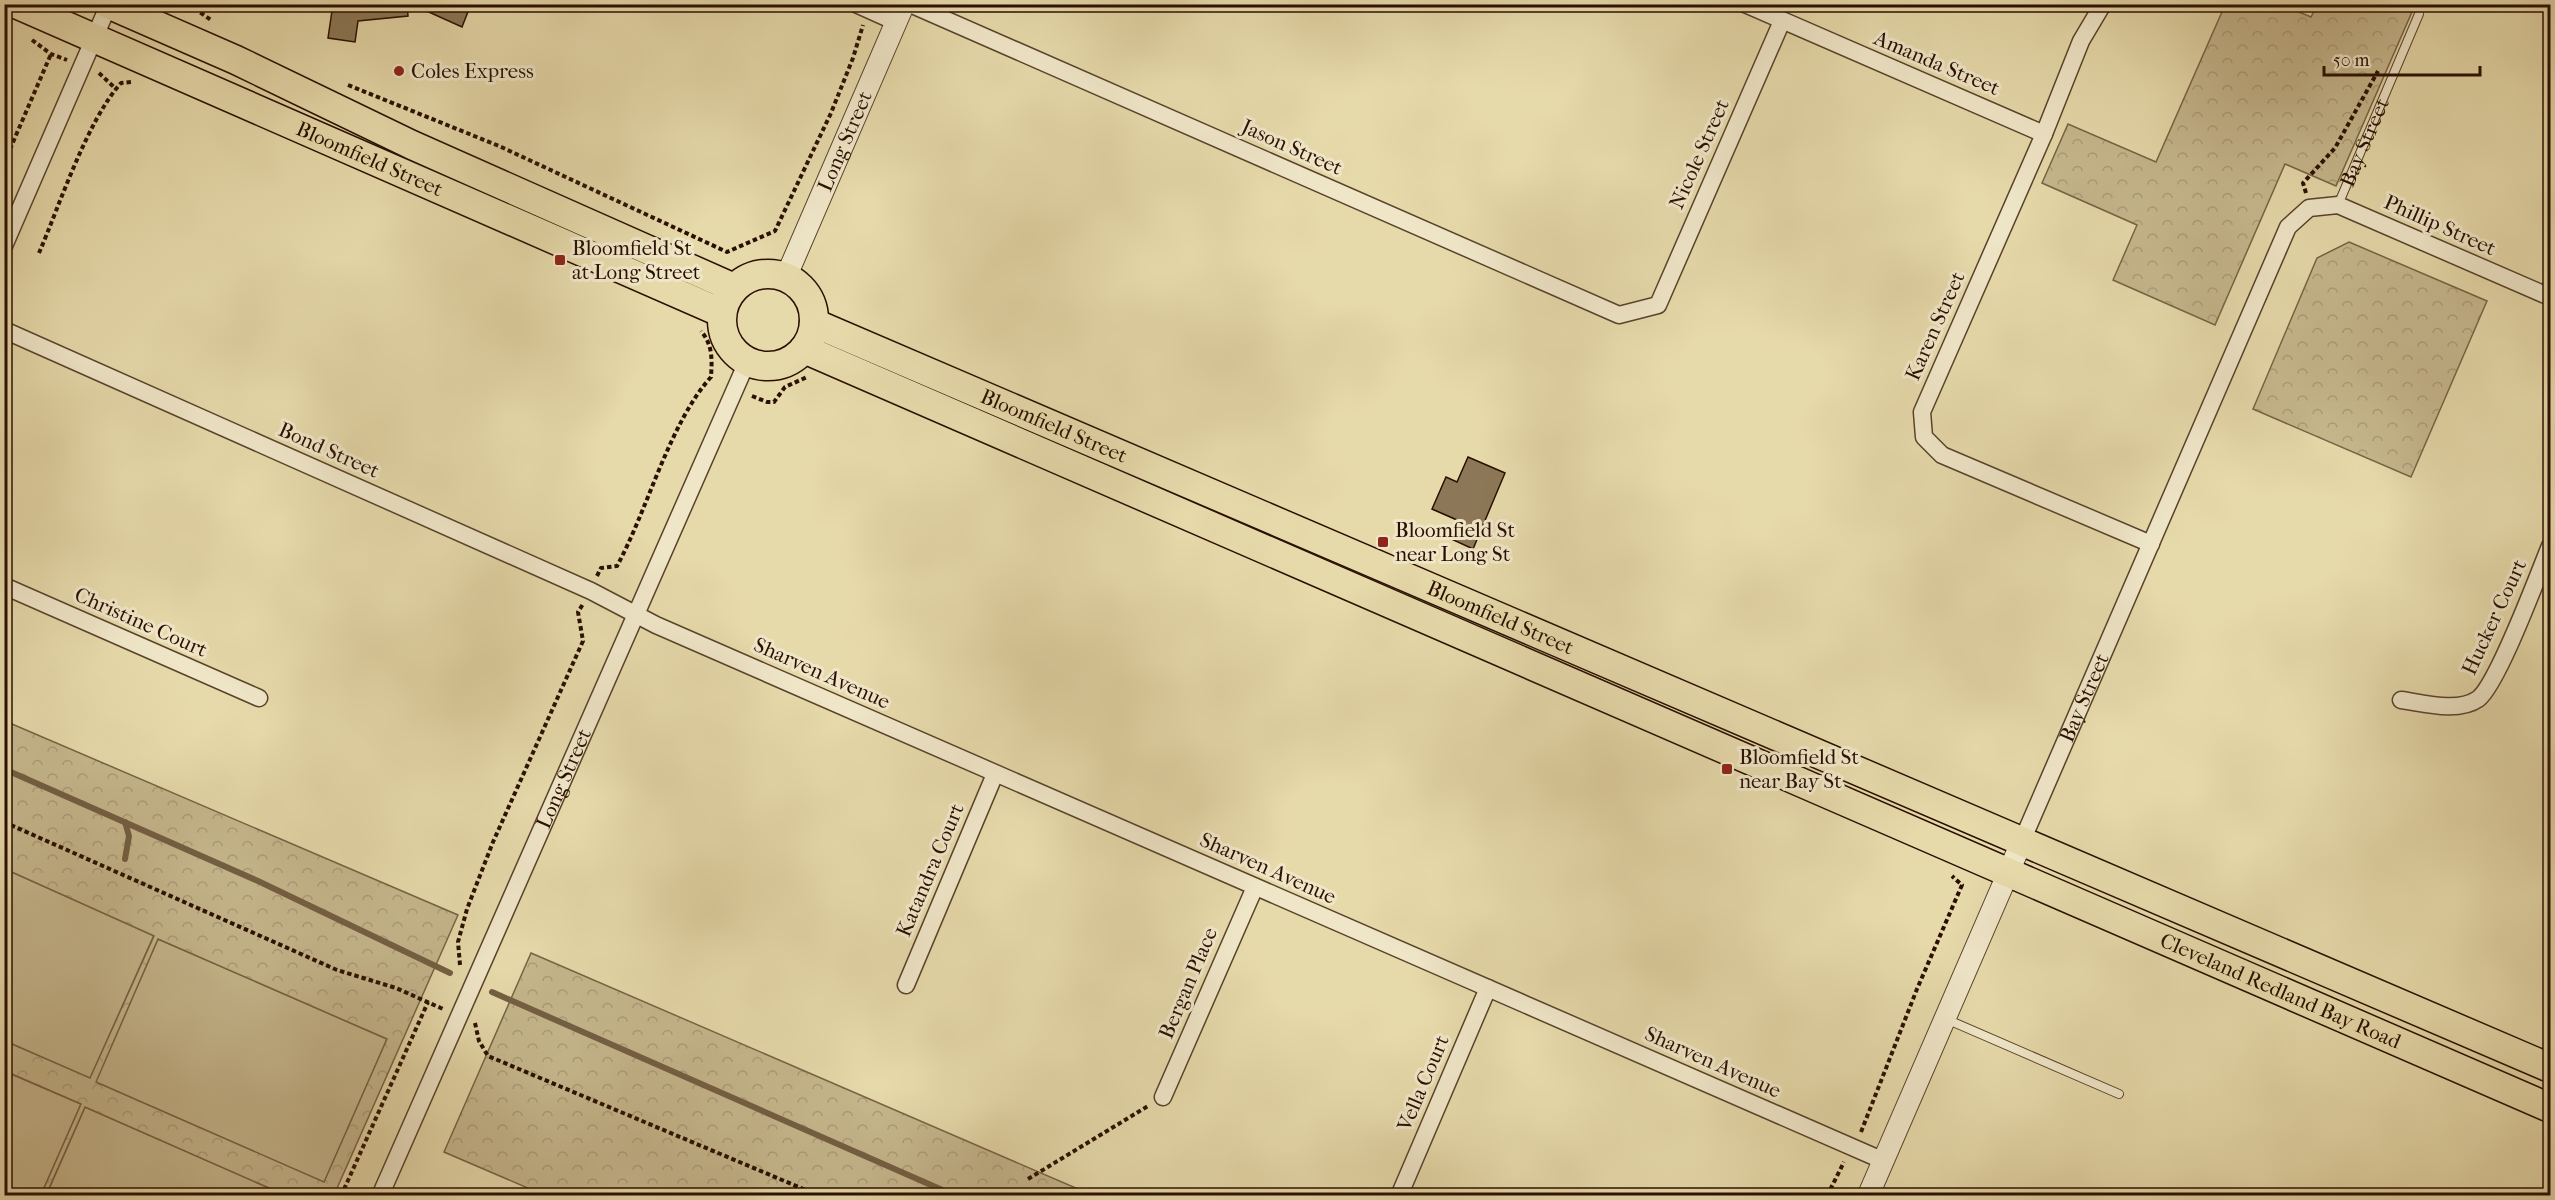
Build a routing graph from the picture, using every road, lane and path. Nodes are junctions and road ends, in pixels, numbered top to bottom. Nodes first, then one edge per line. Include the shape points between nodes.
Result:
1 (16, 4) edge
2 (188, 4) edge
3 (910, 4) edge
4 (1745, 4) edge
5 (2103, 4) edge
6 (108, 5) edge
7 (863, 7) edge
8 (900, 13) edge
9 (2419, 14) dead end
10 (156, 15) edge
11 (1782, 21) junction
12 (213, 22) dead end
13 (31, 38) dead end
14 (94, 39) junction
15 (51, 54) junction
16 (82, 66) junction
17 (2378, 69) dead end
18 (134, 82) dead end
19 (344, 83) dead end
20 (116, 89) junction
21 (2044, 134) junction
22 (4, 163) edge
23 (2338, 205) junction
24 (2309, 208) junction
25 (4, 246) edge
26 (39, 253) dead end
27 (786, 277) junction
28 (734, 288) junction
29 (2550, 297) edge
30 (1658, 305) joint
31 (710, 321) junction
32 (814, 323) junction
33 (4, 330) edge
34 (804, 349) junction
35 (747, 362) junction
36 (2151, 544) junction
37 (2550, 546) edge
38 (4, 586) edge
39 (591, 591) junction
40 (635, 612) junction
41 (259, 698) dead end
42 (2401, 700) dead end
43 (995, 774) junction
44 (4, 822) edge
45 (2022, 841) junction
46 (2008, 873) junction
47 (1962, 885) dead end
48 (1255, 886) junction
49 (456, 976) dead end
50 (906, 985) dead end
51 (1488, 988) junction
52 (447, 998) dead end
53 (428, 1002) junction
54 (1945, 1018) junction
55 (475, 1023) dead end
56 (2550, 1068) edge
57 (2119, 1094) dead end
58 (1163, 1097) joint
59 (2550, 1108) edge
60 (1854, 1148) junction
61 (1884, 1161) junction
62 (1028, 1179) dead end
63 (341, 1196) edge
64 (380, 1196) edge
65 (820, 1196) edge
66 (1400, 1196) edge
67 (1827, 1196) edge
68 (1869, 1196) edge

1 - 14 highway, Bloomfield Street
2 - 12 path
3 - 30 street, Jason Street via 1619,315
4 - 11 street, Amanda Street
5 - 21 street, Karen Street via 2081,41
6 - 10 highway, Bloomfield Street
6 - 14 street
7 - 8 street
7 - 19 path via 831,113 775,231 727,252 499,146
8 - 27 street, Long Street
9 - 23 lane, Bay Street
10 - 28 highway, Bloomfield Street via 412,145
11 - 21 street, Amanda Street
11 - 30 street, Nicole Street
13 - 15 path
14 - 16 street
14 - 31 highway, Bloomfield Street
15 - 16 path
15 - 22 path
16 - 20 path via 102,74
16 - 25 street
17 - 24 path via 2335,148 2303,183
18 - 20 path via 121,83
20 - 26 path via 94,124
21 - 36 street, Karen Street via 1922,412 1924,437 1942,455
23 - 24 street, Phillip Street
23 - 29 street, Phillip Street
24 - 36 street, Bay Street via 2289,227
27 - 28 highway via 758,274
27 - 32 highway via 807,295
28 - 31 highway
31 - 35 highway via 722,328 726,342
31 - 39 path via 707,338 712,353 711,377 698,392 681,426 617,566 601,568
32 - 34 highway
32 - 45 highway, Bloomfield Street
33 - 39 street, Bond Street
34 - 35 highway via 777,365
34 - 46 highway, Bloomfield Street
35 - 40 street, Long Street
36 - 45 street, Bay Street
37 - 42 street, Hucker Court via 2493,680 2477,699 2454,706
38 - 41 street, Christine Court
39 - 40 street, Bond Street
39 - 49 path via 578,612 583,641 466,909 458,942 460,965
40 - 43 street, Sharven Avenue via 656,625
40 - 64 street, Long Street
43 - 48 street, Sharven Avenue
43 - 50 street, Katandra Court
44 - 53 path via 337,970
45 - 46 street, Bay Street
45 - 56 highway, Cleveland Redland Bay Road
46 - 54 street, Bay Street
46 - 59 highway, Cleveland Redland Bay Road
47 - 60 path
48 - 51 street, Sharven Avenue
48 - 58 street, Bergan Place
51 - 60 street, Sharven Avenue
51 - 66 street, Vella Court
52 - 53 path via 443,1009
53 - 63 path
54 - 57 lane
54 - 61 street, Bay Street
55 - 65 path via 488,1056
58 - 62 path
60 - 61 street, Sharven Avenue
60 - 67 path
61 - 68 street, Bay Street

